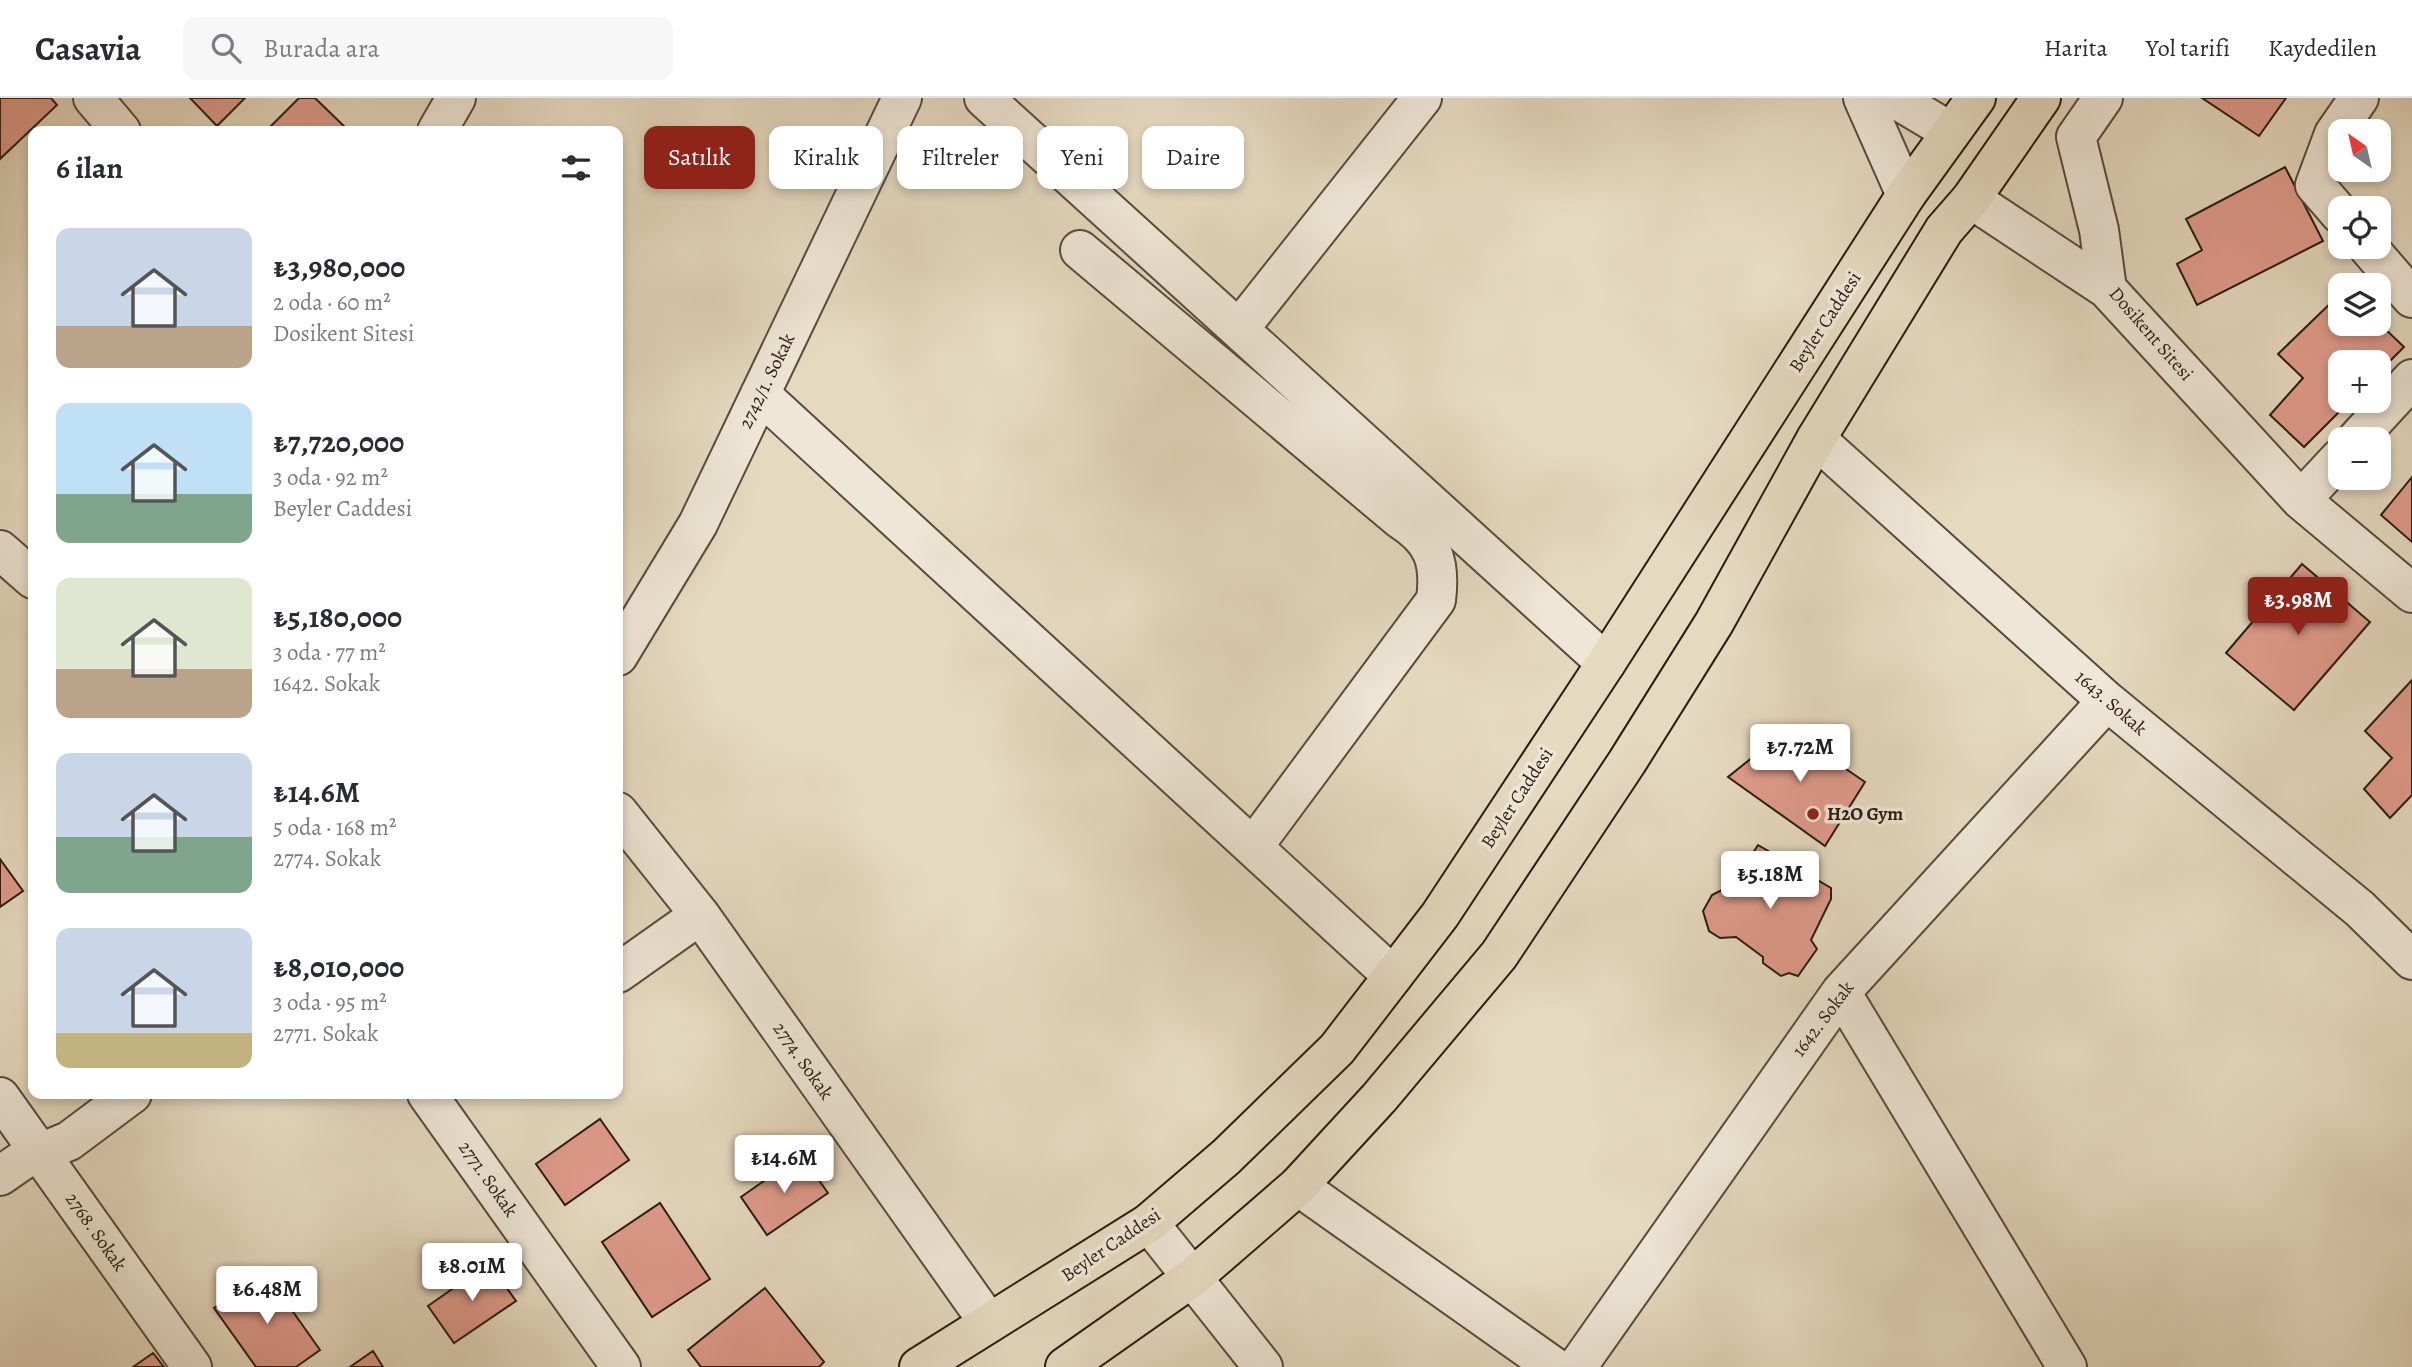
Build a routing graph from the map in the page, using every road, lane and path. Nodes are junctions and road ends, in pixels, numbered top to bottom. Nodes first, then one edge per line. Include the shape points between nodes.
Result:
1 (93, 98) edge
2 (456, 98) edge
3 (902, 98) edge
4 (984, 98) edge
5 (1422, 98) edge
6 (1863, 98) edge
7 (1894, 98) edge
8 (1976, 98) edge
9 (2041, 98) edge
10 (2103, 98) edge
11 (2359, 98) edge
12 (117, 126) edge
13 (440, 126) edge
14 (1951, 132) junction
15 (1992, 168) junction
16 (1906, 195) junction
17 (1970, 199) junction
18 (2328, 200) edge
19 (1944, 230) junction
20 (1080, 250) dead end
21 (2378, 259) edge
22 (2107, 289) junction
23 (2412, 298) edge
24 (1239, 329) junction
25 (2412, 379) edge
26 (760, 394) junction
27 (1769, 410) junction
28 (2368, 427) edge
29 (1816, 439) junction
30 (2328, 471) edge
31 (2301, 500) junction
32 (0, 550) edge
33 (28, 575) edge
34 (2412, 593) edge
35 (623, 648) edge
36 (1606, 663) junction
37 (2107, 701) junction
38 (623, 817) edge
39 (1253, 847) junction
40 (700, 915) junction
41 (2412, 960) edge
42 (623, 969) edge
43 (1393, 976) junction
44 (1841, 992) junction
45 (0, 1097) edge
46 (125, 1099) edge
47 (436, 1099) edge
48 (40, 1153) junction
49 (0, 1176) edge
50 (1298, 1186) junction
51 (1149, 1223) junction
52 (1194, 1277) junction
53 (989, 1323) junction
54 (192, 1367) edge
55 (621, 1367) edge
56 (919, 1367) edge
57 (1065, 1367) edge
58 (1263, 1367) edge
59 (1554, 1367) edge
60 (1577, 1367) edge
61 (2067, 1367) edge

1 - 12 street
2 - 13 street
3 - 26 street, 2742/1. Sokak
4 - 24 street
5 - 24 street
6 - 16 street
7 - 14 street
8 - 14 main road, Beyler Caddesi
9 - 15 main road
10 - 22 street, Dosikent Sitesi via 2076,137 2099,230
11 - 18 street via 2334,134 2315,185
14 - 15 main road
14 - 16 main road, Beyler Caddesi
15 - 17 main road
16 - 19 main road
16 - 27 main road, Beyler Caddesi
17 - 19 main road
17 - 22 street
19 - 29 main road
20 - 39 street via 1416,529 1436,559 1436,600
21 - 23 street
22 - 31 street, Dosikent Sitesi
24 - 36 street
25 - 28 street
26 - 35 street, 2742/1. Sokak via 698,524
26 - 39 street
27 - 29 main road
27 - 36 main road, Beyler Caddesi
29 - 37 street, 1643. Sokak
29 - 50 main road via 1714,623 1499,955
30 - 31 street
31 - 34 street, Dosikent Sitesi
32 - 33 street
36 - 43 main road, Beyler Caddesi via 1440,915
37 - 41 street, 1643. Sokak via 2360,909
37 - 44 street, 1642. Sokak
38 - 40 street, 2774. Sokak
39 - 43 street
40 - 42 street
40 - 53 street, 2774. Sokak
43 - 51 main road, Beyler Caddesi via 1336,1049 1226,1157
44 - 60 street, 1642. Sokak
44 - 61 street
45 - 48 street, 2768. Sokak
46 - 48 street via 69,1141
47 - 55 street, 2771. Sokak
48 - 49 street
48 - 54 street, 2768. Sokak
50 - 52 main road
50 - 59 street
51 - 52 street
51 - 53 main road, Beyler Caddesi
52 - 57 main road
52 - 58 street
53 - 56 main road, Beyler Caddesi

